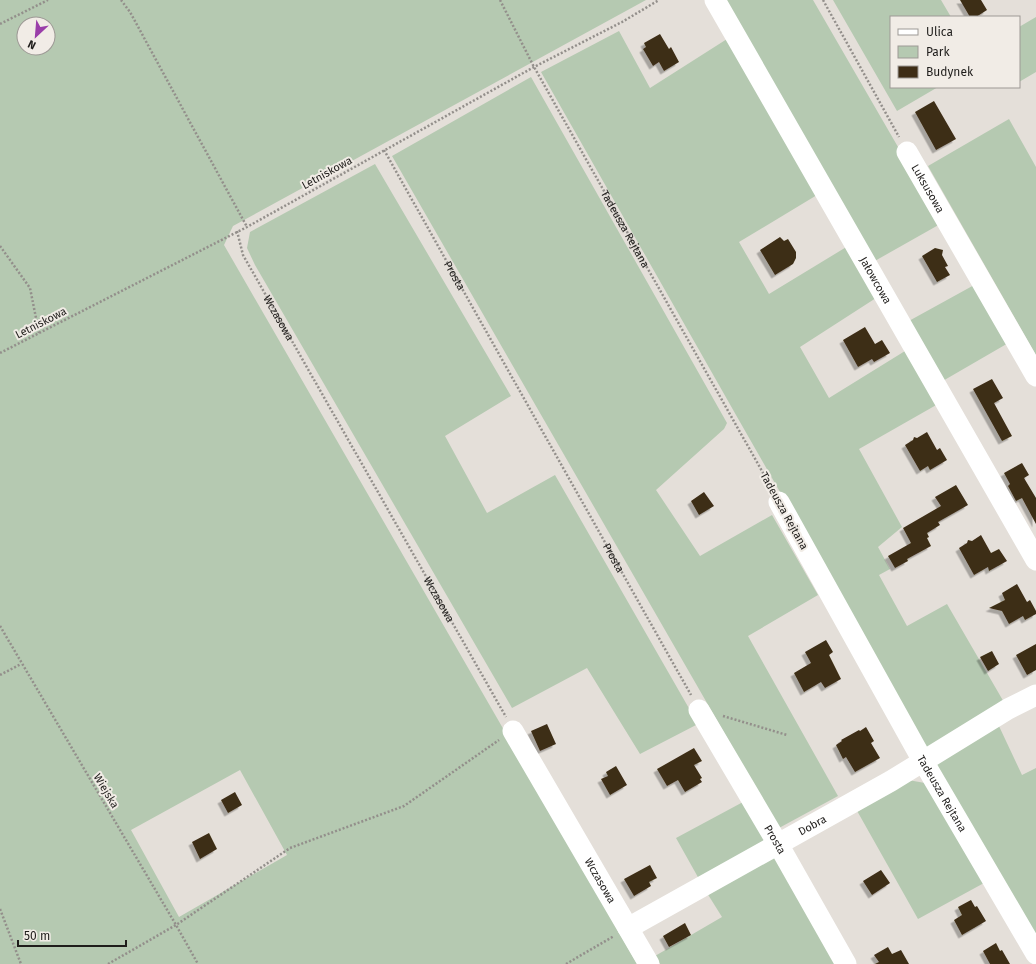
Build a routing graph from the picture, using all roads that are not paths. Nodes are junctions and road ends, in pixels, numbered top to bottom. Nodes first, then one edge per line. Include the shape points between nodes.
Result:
1 (715, 0) edge
2 (907, 152) road end
3 (1036, 376) edge
4 (779, 502) road end
5 (1036, 560) edge
6 (1036, 694) edge
7 (699, 710) road end
8 (513, 731) road end
9 (923, 761) junction
10 (778, 844) junction
11 (628, 928) junction
12 (1036, 954) edge
13 (649, 964) edge
14 (846, 964) edge

1 - 5 street, Jałowcowa
2 - 3 street, Luksusowa
4 - 9 street, Tadeusza Rejtana
6 - 9 street, Dobra
7 - 10 street, Prosta
8 - 11 street, Wczasowa
9 - 10 street, Dobra
9 - 12 street, Tadeusza Rejtana
10 - 11 street, Dobra
10 - 14 street, Prosta
11 - 13 street, Wczasowa

